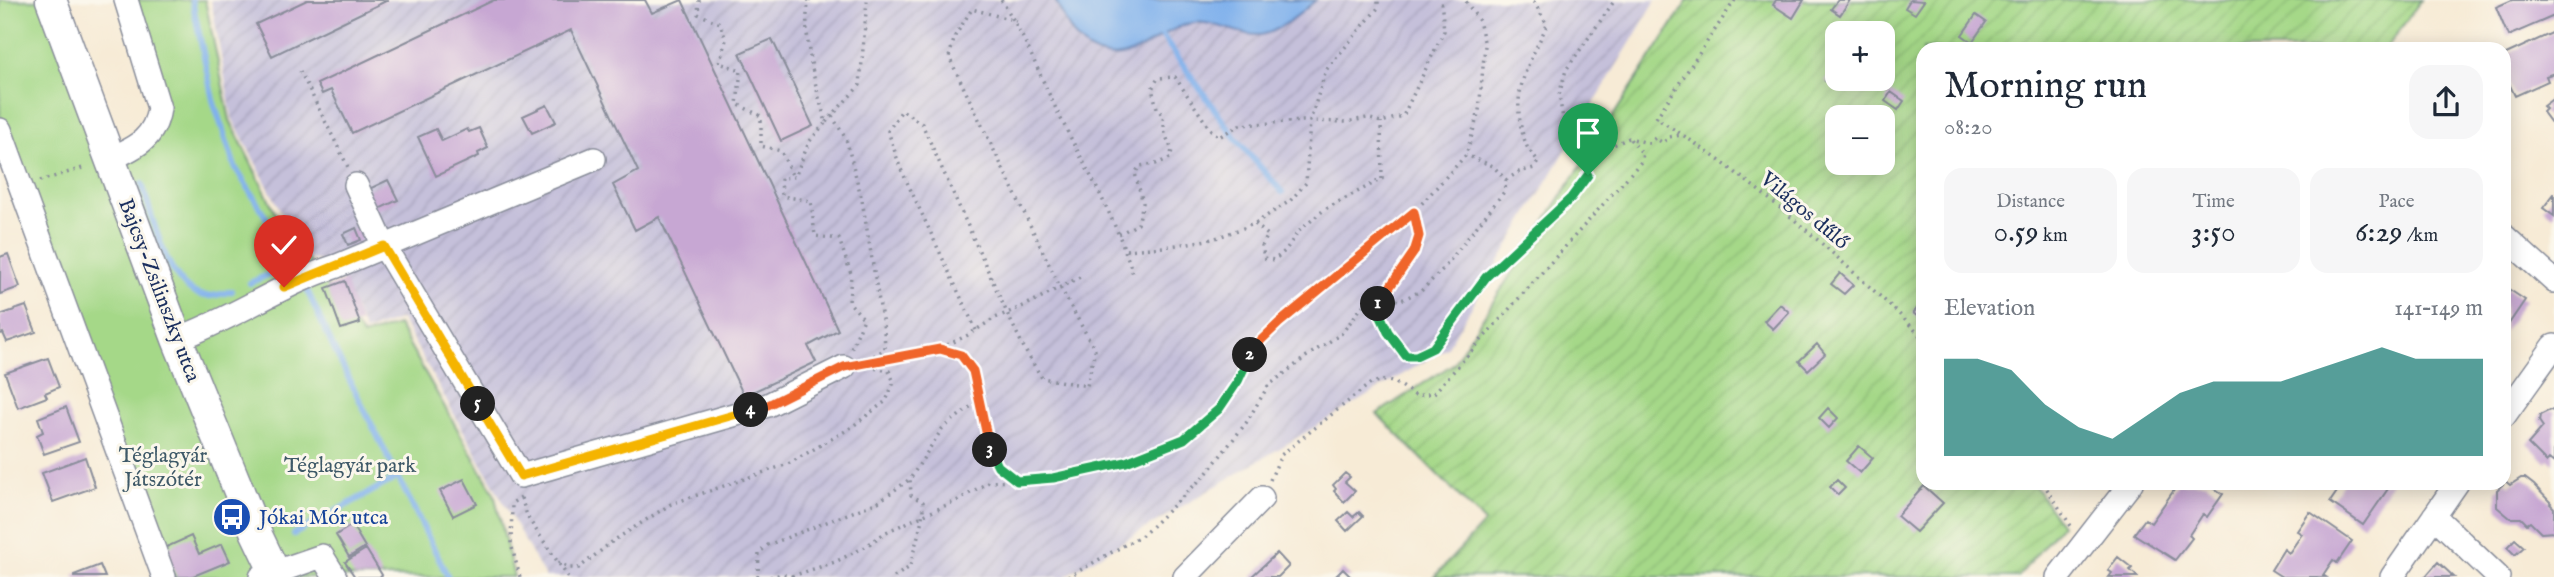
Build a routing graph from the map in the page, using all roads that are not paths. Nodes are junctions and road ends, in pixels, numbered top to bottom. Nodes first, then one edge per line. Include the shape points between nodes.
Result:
1 (51, 0) edge
2 (126, 0) edge
3 (0, 130) edge
4 (110, 159) junction
5 (594, 159) dead end
6 (356, 185) road end
7 (2511, 242) edge
8 (384, 246) junction
9 (2554, 281) edge
10 (177, 339) junction
11 (2554, 346) edge
12 (851, 366) road end
13 (2511, 406) edge
14 (2126, 490) edge
15 (2452, 490) edge
16 (1262, 498) road end
17 (2434, 516) junction
18 (271, 575) edge
19 (164, 577) edge
20 (335, 577) edge
21 (1185, 577) edge
22 (2058, 577) edge
23 (2392, 577) edge
24 (2498, 577) edge

1 - 4 main road, Bajcsy-Zsilinszky utca
2 - 4 street via 159,108 157,123 148,136
3 - 19 street
4 - 10 main road, Bajcsy-Zsilinszky utca
5 - 8 street
6 - 8 street
7 - 9 street
8 - 10 street via 310,275
8 - 12 street via 521,486 768,405
10 - 18 main road, Bajcsy-Zsilinszky utca
11 - 13 street
14 - 22 street
15 - 17 street
16 - 21 street
17 - 23 street
17 - 24 street
18 - 20 street via 322,556

